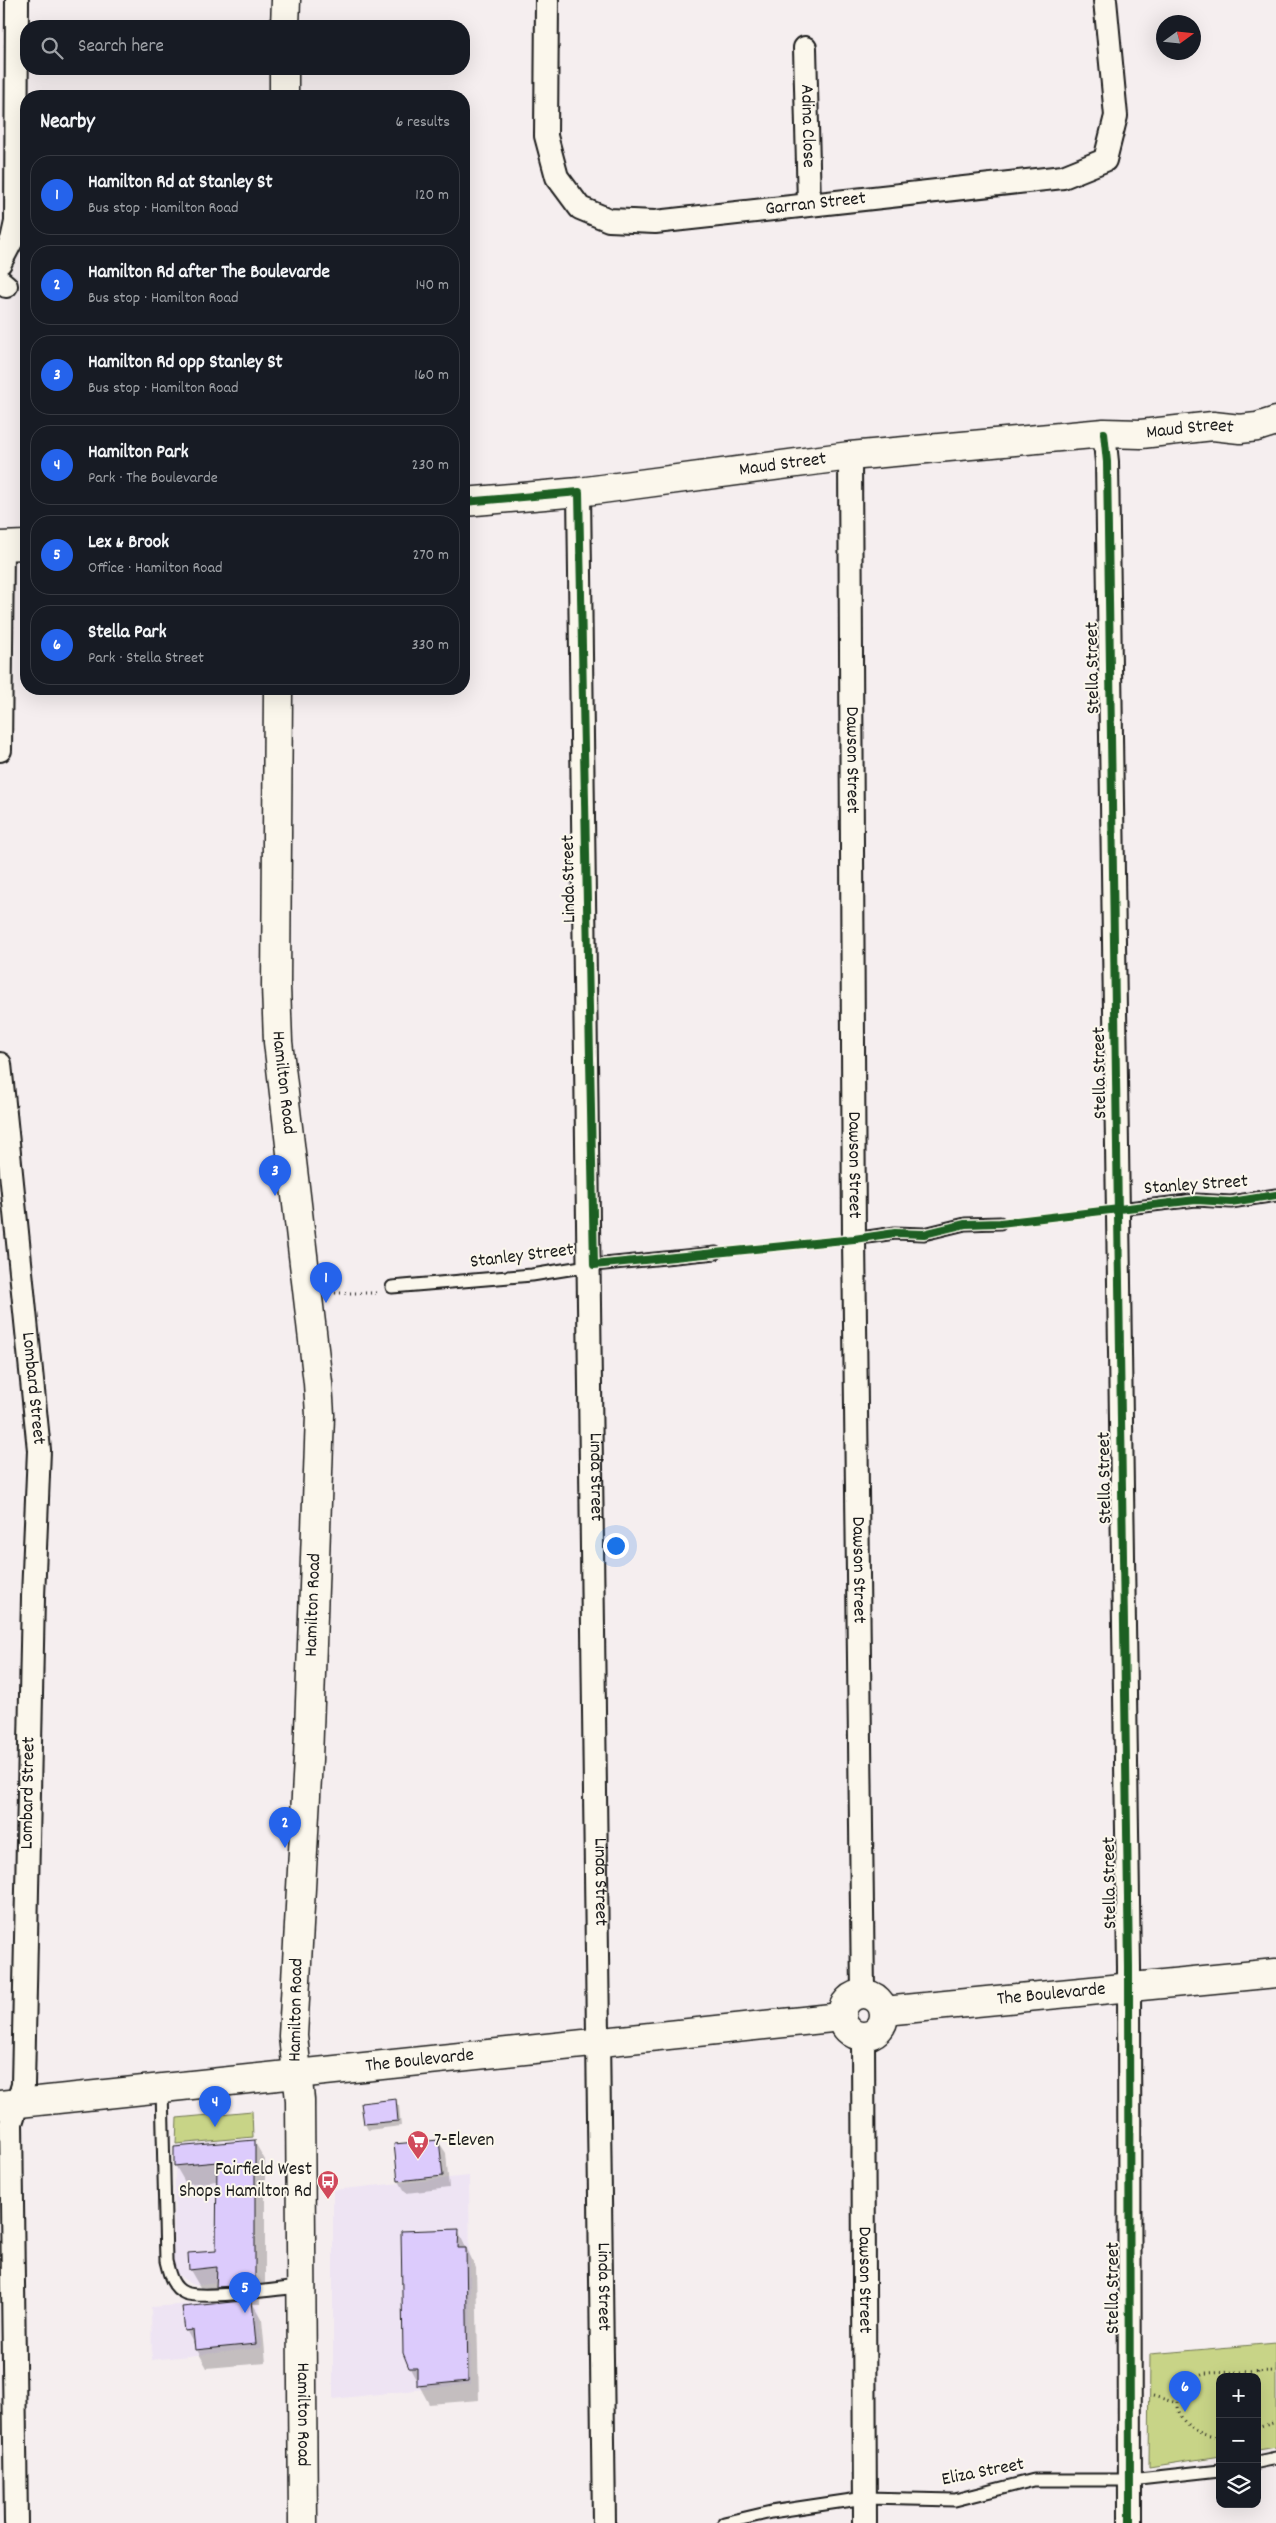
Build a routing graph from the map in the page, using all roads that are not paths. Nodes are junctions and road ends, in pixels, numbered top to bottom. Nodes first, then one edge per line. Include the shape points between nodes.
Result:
1 (17, 0) edge
2 (286, 0) edge
3 (547, 0) edge
4 (1105, 0) edge
5 (285, 20) edge
6 (805, 48) dead end
7 (20, 72) edge
8 (20, 75) edge
9 (21, 90) edge
10 (20, 154) edge
11 (810, 204) junction
12 (0, 263) edge
13 (1276, 404) edge
14 (1276, 421) edge
15 (1104, 433) junction
16 (850, 456) junction
17 (579, 492) junction
18 (470, 501) edge
19 (9, 546) edge
20 (278, 695) edge
21 (0, 750) edge
22 (0, 1064) edge
23 (1276, 1195) edge
24 (1119, 1209) junction
25 (1000, 1223) dead end
26 (854, 1239) junction
27 (716, 1253) dead end
28 (594, 1266) junction
29 (392, 1287) road end
30 (1276, 1973) edge
31 (1129, 1987) junction
32 (863, 1993) junction
33 (884, 2012) junction
34 (842, 2017) junction
35 (863, 2036) junction
36 (602, 2041) junction
37 (297, 2073) junction
38 (162, 2088) junction
39 (8, 2105) edge
40 (300, 2287) junction
41 (1276, 2458) edge
42 (1261, 2461) edge
43 (1216, 2470) edge
44 (1130, 2480) junction
45 (865, 2498) junction
46 (16, 2523) edge
47 (303, 2523) edge
48 (604, 2523) edge
49 (724, 2523) edge
50 (865, 2523) edge
51 (1130, 2523) edge

1 - 7 street
2 - 5 street
3 - 11 street, Garran Street via 546,136 557,177 580,208 609,220 655,222
4 - 11 street, Garran Street via 1116,116 1105,160 1063,177
6 - 11 street, Adina Close
8 - 9 street
10 - 12 street via 16,222 12,240
13 - 15 street, Maud Street via 1248,412 1208,408 1140,420
14 - 15 street, Maud Street via 1240,430 1213,426 1141,434
15 - 16 street, Maud Street
15 - 24 street, Stella Street via 1108,472
16 - 17 street, Maud Street
16 - 26 street, Dawson Street
17 - 18 street, Maud Street
17 - 28 street, Linda Street
19 - 21 street
20 - 37 street, Hamilton Road via 278,1042 320,1414 308,1759 294,2028
22 - 39 street, Lombard Street via 39,1450 22,2085
23 - 24 lane, Stanley Street via 1231,1202 1196,1200
24 - 31 street, Stella Street
25 - 26 lane via 965,1224 924,1234 895,1233
26 - 32 street, Dawson Street
27 - 28 lane, Stanley Street
28 - 29 lane, Stanley Street via 532,1275
28 - 36 street, Linda Street
30 - 31 street, The Boulevarde
31 - 33 street, The Boulevarde
31 - 44 street, Stella Street
32 - 33 street via 874,1996
32 - 34 street via 850,1998 842,2010
33 - 35 street via 879,2029
34 - 35 street via 846,2028
34 - 36 street, The Boulevarde
35 - 45 street, Dawson Street
36 - 37 street, The Boulevarde
36 - 48 street, Linda Street
37 - 38 street, The Boulevarde
37 - 40 street, Hamilton Road via 300,2100
38 - 39 street, The Boulevarde
38 - 40 lane via 166,2261 171,2281 184,2293 203,2296
39 - 46 street, Lombard Street via 11,2123
40 - 47 street, Hamilton Road
41 - 42 lane
43 - 44 lane, Eliza Street
44 - 45 lane, Eliza Street via 1034,2480 955,2500
44 - 51 street, Stella Street
45 - 49 lane, Eliza Street via 771,2512
45 - 50 street, Dawson Street

